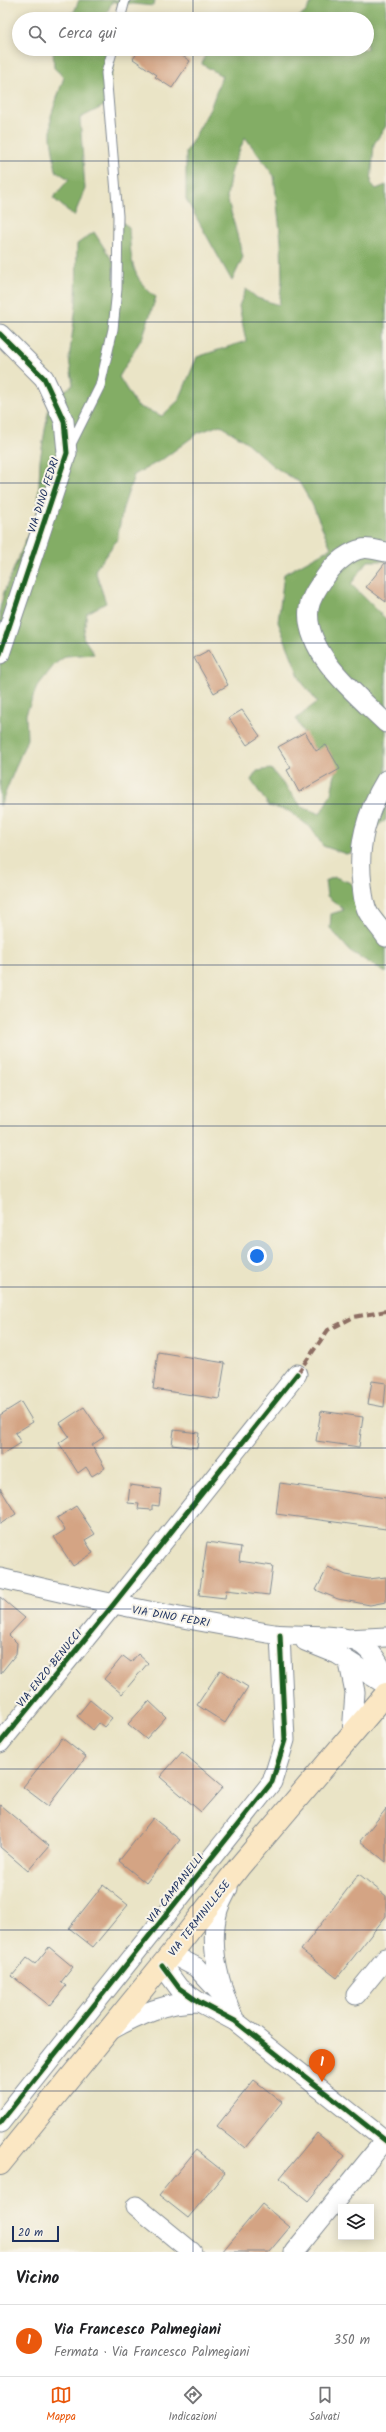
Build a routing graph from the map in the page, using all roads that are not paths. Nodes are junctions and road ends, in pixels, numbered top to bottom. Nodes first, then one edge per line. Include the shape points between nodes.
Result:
1 (125, 0) edge
2 (122, 12) edge
3 (111, 56) edge
4 (0, 334) edge
5 (67, 453) junction
6 (386, 552) edge
7 (0, 654) edge
8 (386, 723) edge
9 (386, 780) edge
10 (386, 937) edge
11 (297, 1374) dead end
12 (0, 1578) edge
13 (113, 1605) junction
14 (288, 1636) junction
15 (386, 1637) edge
16 (346, 1640) junction
17 (349, 1663) junction
18 (386, 1677) edge
19 (386, 1685) edge
20 (386, 1694) edge
21 (352, 1734) junction
22 (0, 1743) edge
23 (239, 1867) junction
24 (386, 1958) edge
25 (167, 1960) junction
26 (356, 1995) dead end
27 (224, 1997) junction
28 (199, 2002) junction
29 (235, 2021) junction
30 (105, 2034) junction
31 (0, 2123) edge
32 (386, 2140) edge
33 (0, 2164) edge
34 (136, 2206) dead end
35 (192, 2252) edge
36 (294, 2252) edge

1 - 2 lane
3 - 5 lane via 106,73 118,216 117,289 113,329 100,386
4 - 5 street, VIA DINO FEDRI via 44,378 64,421
5 - 7 street, VIA DINO FEDRI
6 - 8 street via 362,548 334,564 316,590 309,607 311,630 319,650 344,682
9 - 10 street via 372,803 362,834 359,865 363,897 369,914
11 - 13 street, VIA ENZO BENUCCI
12 - 13 street, VIA DINO FEDRI
13 - 14 street, VIA DINO FEDRI
13 - 22 street, VIA ENZO BENUCCI
14 - 16 street, VIA DINO FEDRI via 316,1635
14 - 17 street, VIA DINO FEDRI via 337,1654
14 - 31 street, VIA CAMPANELLI via 284,1740 272,1782
15 - 16 street, VIA DINO FEDRI
16 - 18 street, VIA DINO FEDRI via 360,1644 377,1658
17 - 19 street, VIA DINO FEDRI
17 - 21 street via 355,1692
20 - 21 main road, VIA TERMINILLESE
21 - 23 main road, VIA TERMINILLESE
23 - 25 main road, VIA TERMINILLESE
23 - 27 street via 218,1910 216,1926 218,1970
24 - 26 street
25 - 27 street via 196,1967
25 - 28 street via 180,1988
25 - 30 main road, VIA TERMINILLESE
27 - 29 street
28 - 29 street
28 - 30 street via 181,2002 159,2007 136,2016
29 - 32 street
30 - 33 main road, VIA TERMINILLESE
32 - 36 street
34 - 35 street

